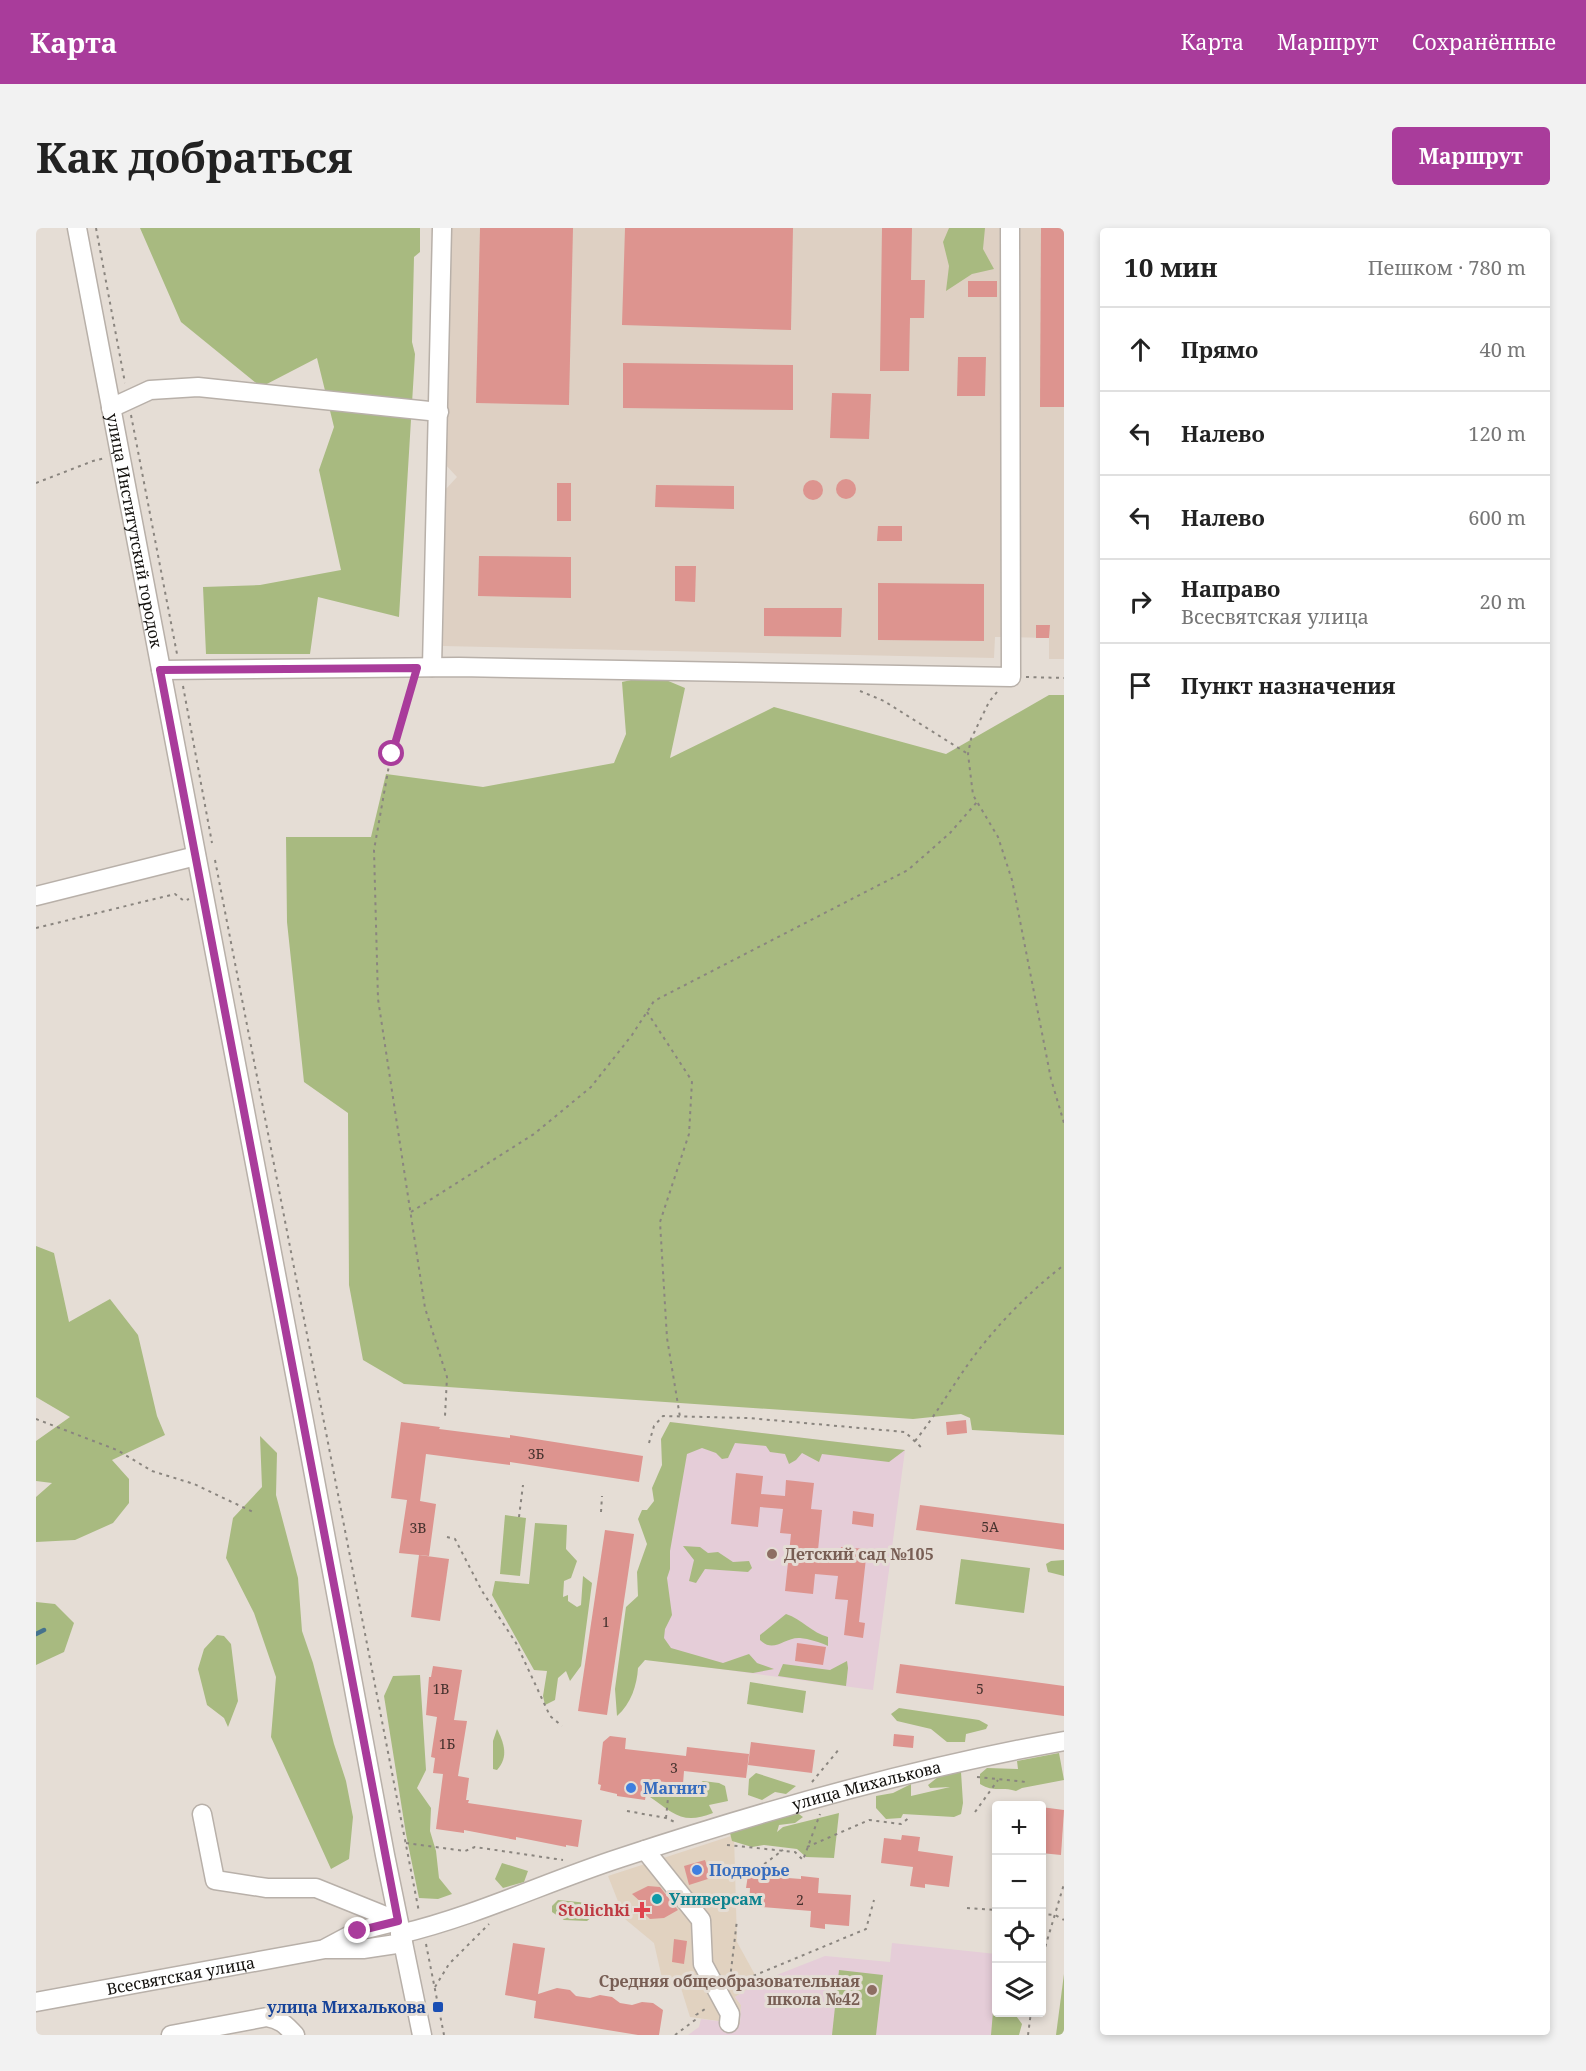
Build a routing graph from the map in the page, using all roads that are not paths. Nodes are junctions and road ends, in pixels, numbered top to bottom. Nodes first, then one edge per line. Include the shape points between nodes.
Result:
1 (77, 228) edge
2 (442, 228) edge
3 (1010, 228) edge
4 (111, 408) junction
5 (440, 412) junction
6 (425, 668) junction
7 (160, 670) junction
8 (196, 856) junction
9 (36, 896) edge
10 (1064, 1741) edge
11 (202, 1815) dead end
12 (645, 1850) junction
13 (400, 1933) junction
14 (36, 2002) edge
15 (729, 2023) dead end
16 (171, 2035) edge
17 (295, 2035) edge
18 (422, 2035) edge

1 - 4 street, улица Институтский городок
2 - 5 street
3 - 6 street via 1011,677
4 - 5 street via 150,390 198,387
4 - 7 street, улица Институтский городок
5 - 6 street
6 - 7 street
7 - 8 street, улица Институтский городок
8 - 9 street
8 - 13 street, улица Институтский городок
10 - 12 street, улица Михалькова via 873,1782
11 - 13 street via 215,1880 267,1888 316,1888
12 - 13 street, улица Михалькова via 423,1929
12 - 15 street via 701,1920 703,1964 725,1996
13 - 14 street, Всесвятская улица via 358,1931 325,1949
13 - 18 street, улица Институтский городок
16 - 17 street via 267,2017 285,2024

